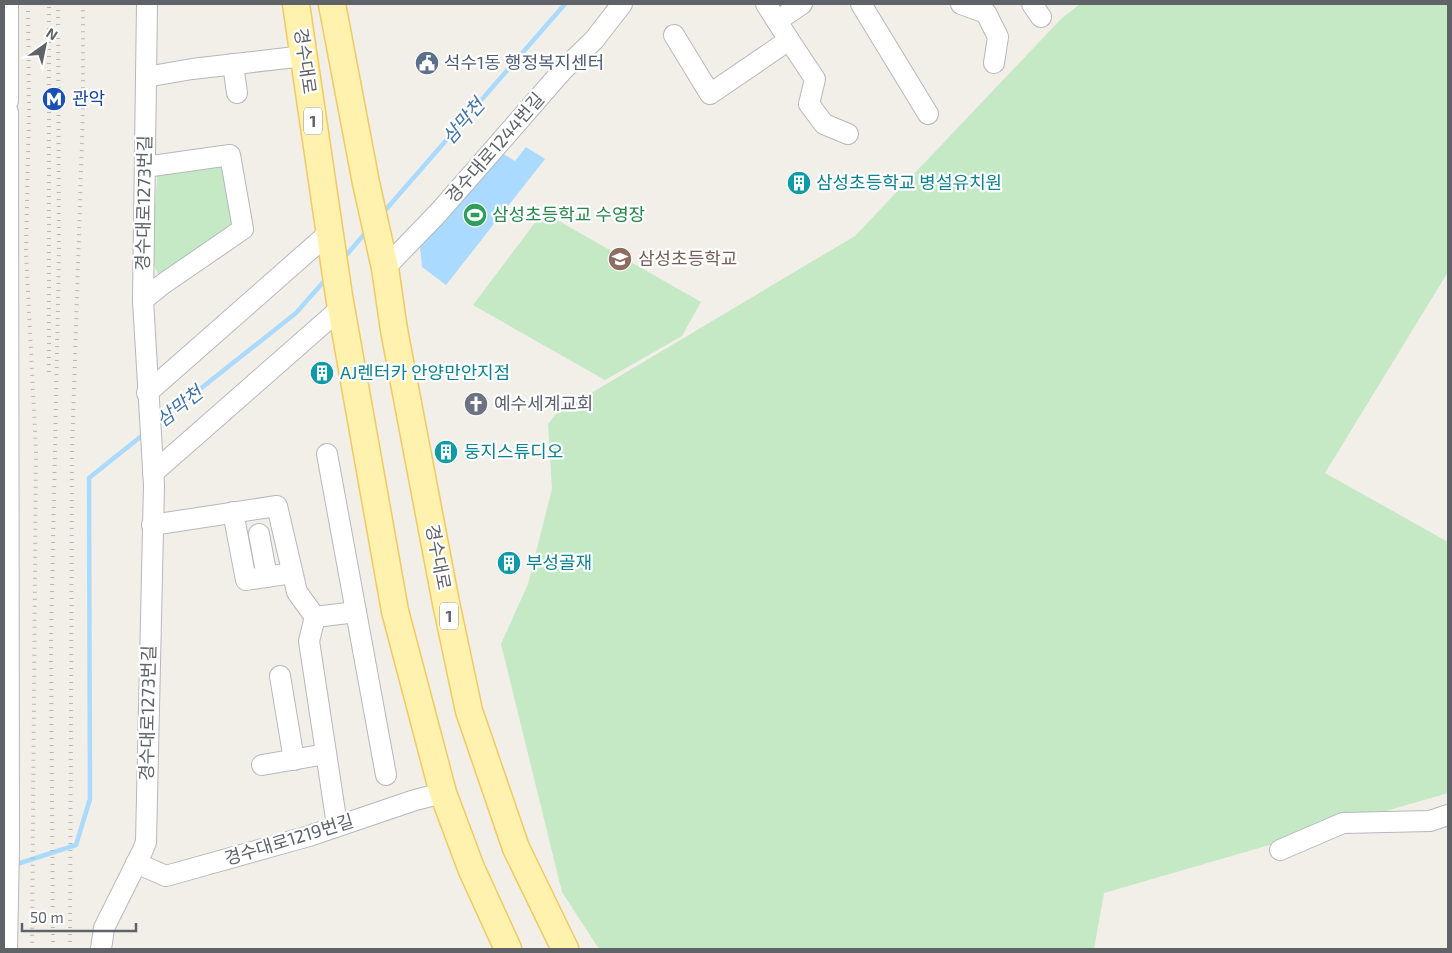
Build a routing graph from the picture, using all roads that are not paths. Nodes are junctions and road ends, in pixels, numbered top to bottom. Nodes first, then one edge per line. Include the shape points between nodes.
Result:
1 (8, 4) edge
2 (147, 4) edge
3 (296, 4) edge
4 (332, 4) edge
5 (622, 4) edge
6 (766, 4) edge
7 (802, 4) edge
8 (861, 4) edge
9 (961, 4) edge
10 (777, 21) junction
11 (674, 35) dead end
12 (789, 40) junction
13 (304, 56) junction
14 (994, 63) dead end
15 (232, 64) junction
16 (146, 77) junction
17 (237, 93) dead end
18 (7, 112) edge
19 (928, 114) dead end
20 (848, 134) dead end
21 (151, 166) junction
22 (331, 235) junction
23 (151, 260) dead end
24 (385, 268) junction
25 (143, 300) junction
26 (340, 302) junction
27 (7, 308) edge
28 (148, 397) junction
29 (328, 454) dead end
30 (153, 470) junction
31 (233, 512) junction
32 (152, 525) junction
33 (259, 534) dead end
34 (292, 573) junction
35 (268, 577) junction
36 (7, 591) edge
37 (356, 612) junction
38 (315, 617) junction
39 (280, 676) dead end
40 (326, 754) junction
41 (294, 760) junction
42 (262, 765) dead end
43 (386, 775) dead end
44 (443, 793) junction
45 (1448, 815) edge
46 (337, 825) junction
47 (8, 839) edge
48 (1280, 850) dead end
49 (136, 863) junction
50 (7, 949) edge
51 (105, 949) edge
52 (508, 949) edge
53 (565, 949) edge

1 - 18 street
2 - 16 street, 경수대로1273번길
3 - 13 main road, 경수대로 / 1
4 - 24 main road, 경수대로 / 1
5 - 24 street, 경수대로1244번길 via 594,40 563,70 439,212
6 - 10 street
7 - 10 street
8 - 19 street
9 - 14 street via 986,13 998,37
10 - 12 street
11 - 12 street via 710,94
12 - 20 street via 814,79 809,104 824,124
13 - 15 street
13 - 22 main road, 경수대로 / 1
15 - 16 street
15 - 17 street
16 - 21 street, 경수대로1273번길
18 - 27 street
21 - 23 street
21 - 25 street, 경수대로1273번길
21 - 25 street via 230,155 243,229
22 - 26 main road, 1
22 - 28 street
24 - 53 main road, 경수대로 / 1 via 394,330 469,711 516,848
25 - 28 street, 경수대로1273번길
26 - 30 street
26 - 44 main road, 1 via 394,611
27 - 36 street
28 - 30 street, 경수대로1273번길
29 - 37 street
30 - 32 street, 경수대로1273번길
31 - 32 street
31 - 34 street via 276,506
31 - 35 street via 246,580
32 - 49 street, 경수대로1273번길 via 146,842
33 - 35 street
34 - 35 street
34 - 38 street via 297,592
36 - 47 street
37 - 38 street
37 - 43 street
38 - 40 street via 309,641
39 - 41 street
40 - 41 street
40 - 46 street
41 - 42 street
44 - 46 street, 경수대로1219번길
44 - 52 main road, 1 via 471,868
45 - 48 street via 1430,821 1343,823
46 - 49 street, 경수대로1219번길 via 309,836 166,876
47 - 50 street
49 - 51 street, 경수대로1273번길 via 104,928

